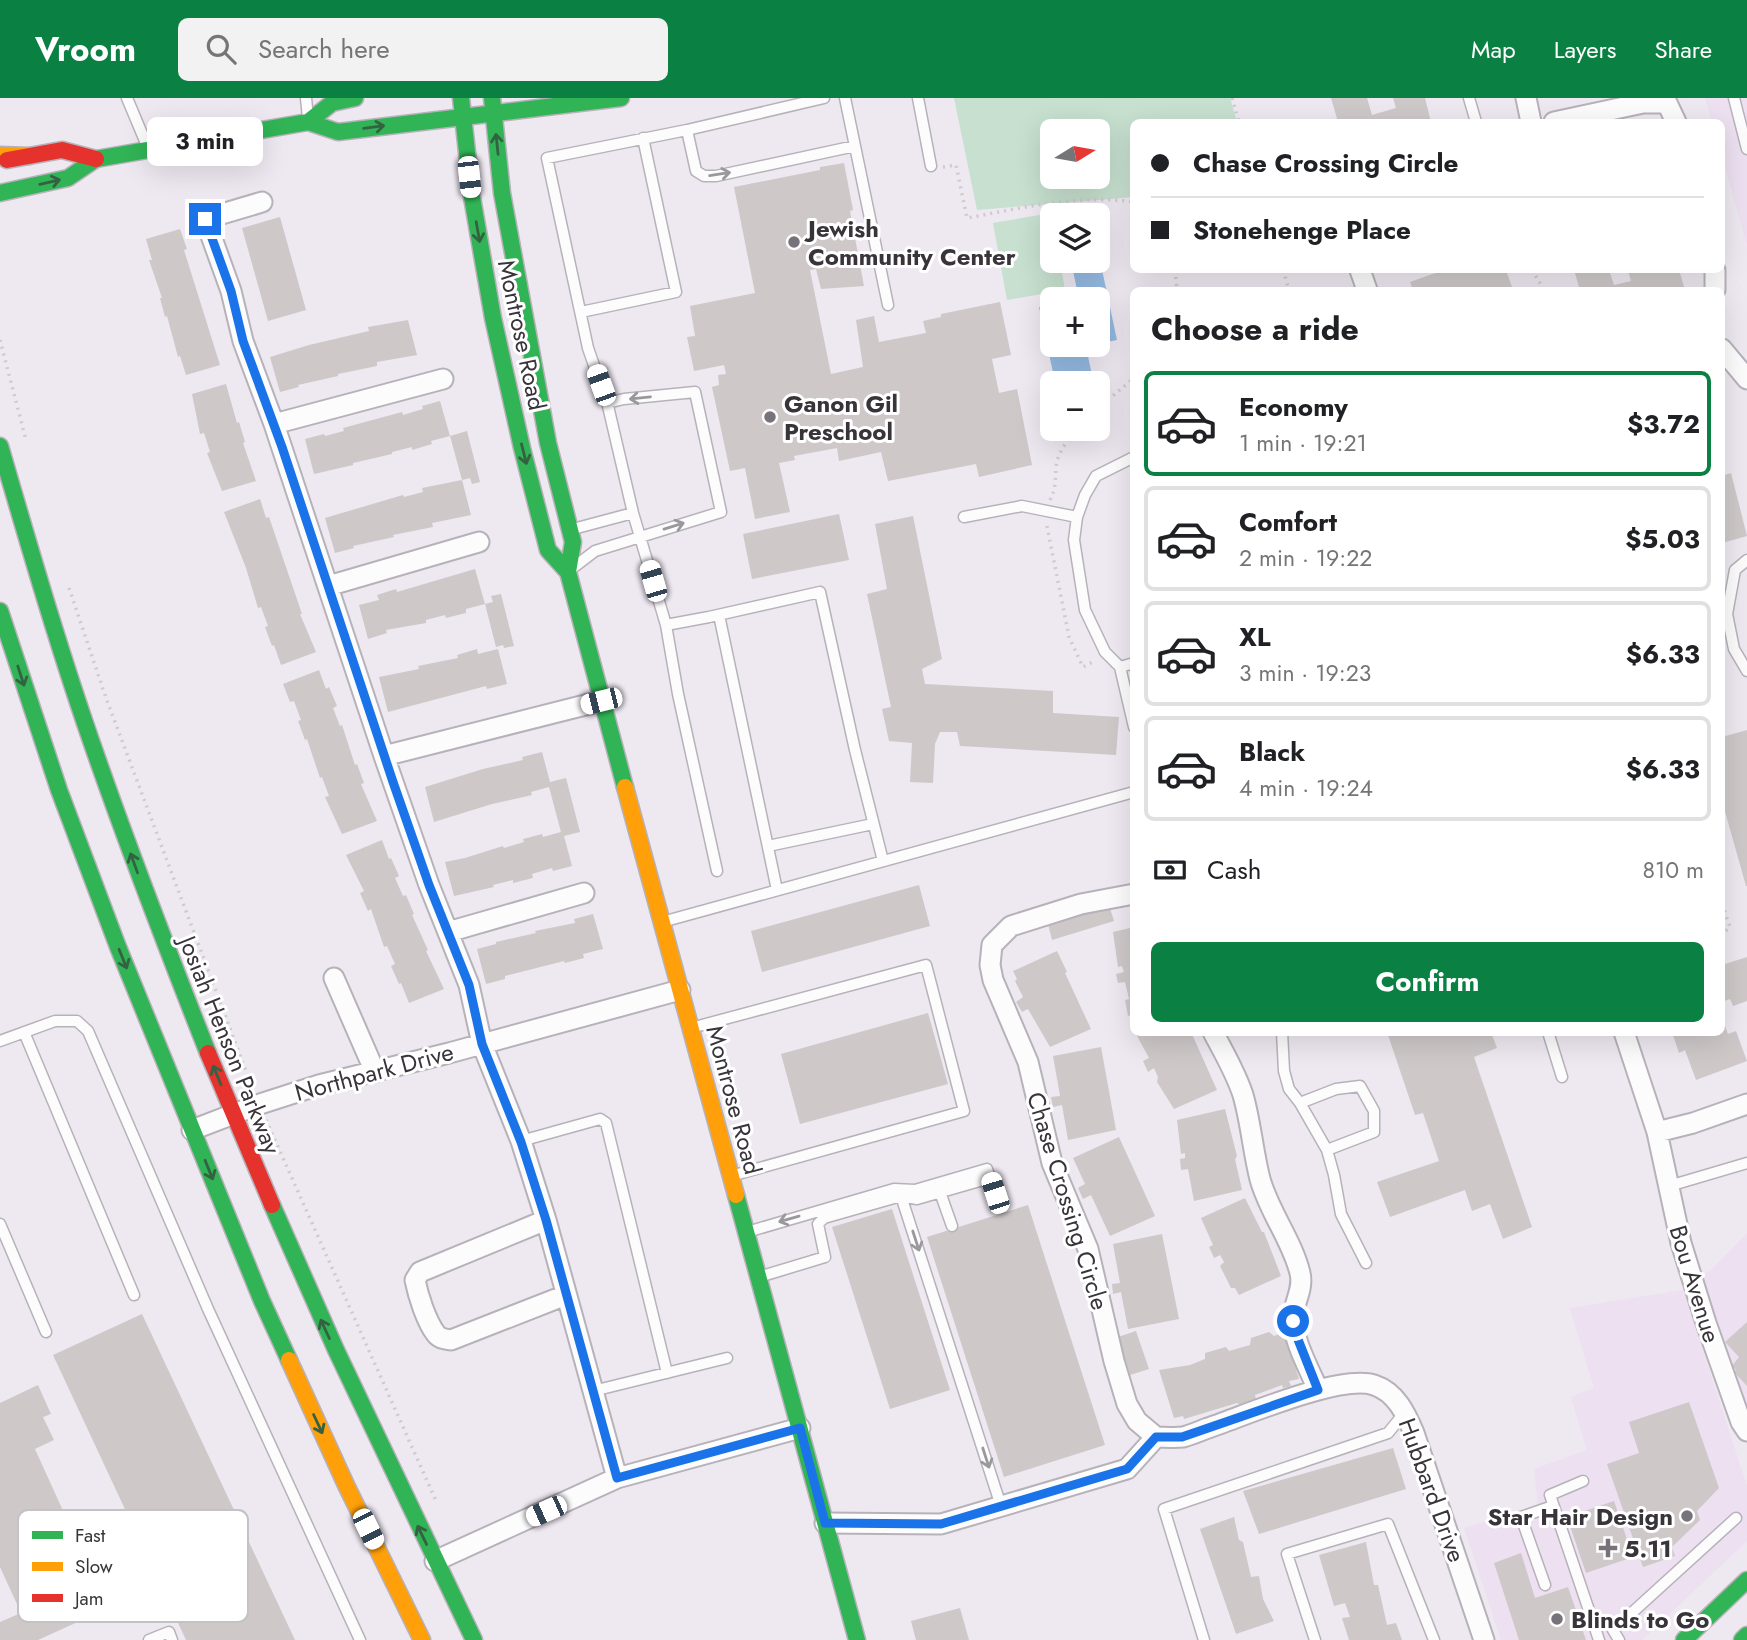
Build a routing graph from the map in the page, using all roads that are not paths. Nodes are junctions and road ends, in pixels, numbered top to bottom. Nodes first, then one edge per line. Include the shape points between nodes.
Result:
1 (127, 98) edge
2 (306, 98) edge
3 (355, 98) edge
4 (461, 98) edge
5 (621, 98) edge
6 (824, 98) edge
7 (845, 98) edge
8 (918, 98) edge
9 (1469, 98) edge
10 (1526, 98) edge
11 (1734, 98) edge
12 (493, 105) edge
13 (462, 115) junction
14 (1475, 119) edge
15 (1530, 119) edge
16 (1568, 119) edge
17 (1675, 119) edge
18 (308, 122) junction
19 (687, 130) junction
20 (643, 138) junction
21 (855, 146) junction
22 (148, 149) junction
23 (1747, 149) edge
24 (0, 155) edge
25 (29, 156) junction
26 (96, 159) junction
27 (0, 162) edge
28 (931, 166) road end
29 (0, 193) edge
30 (262, 202) dead end
31 (888, 305) dead end
32 (580, 312) junction
33 (1725, 353) edge
34 (443, 379) dead end
35 (1747, 379) edge
36 (607, 403) junction
37 (274, 424) junction
38 (0, 446) edge
39 (1130, 459) edge
40 (633, 513) junction
41 (964, 517) dead end
42 (1077, 517) junction
43 (570, 530) junction
44 (545, 536) junction
45 (640, 537) junction
46 (479, 542) dead end
47 (1747, 560) edge
48 (568, 572) junction
49 (328, 586) junction
50 (0, 611) edge
51 (719, 615) junction
52 (666, 625) junction
53 (1130, 664) edge
54 (1120, 667) junction
55 (1747, 671) edge
56 (601, 701) junction
57 (1130, 710) edge
58 (384, 756) junction
59 (1130, 793) edge
60 (873, 824) junction
61 (768, 846) junction
62 (883, 861) junction
63 (717, 871) dead end
64 (777, 890) junction
65 (584, 893) dead end
66 (1130, 895) edge
67 (661, 922) junction
68 (448, 932) junction
69 (334, 978) dead end
70 (680, 990) junction
71 (690, 1029) junction
72 (24, 1032) junction
73 (1215, 1036) edge
74 (1282, 1036) edge
75 (1549, 1036) edge
76 (1624, 1036) edge
77 (0, 1041) edge
78 (482, 1044) junction
79 (375, 1072) junction
80 (1562, 1077) dead end
81 (1300, 1103) junction
82 (1747, 1104) edge
83 (234, 1114) junction
84 (192, 1130) junction
85 (1657, 1132) junction
86 (521, 1142) junction
87 (1327, 1150) junction
88 (1747, 1163) edge
89 (731, 1176) junction
90 (990, 1178) junction
91 (1669, 1186) junction
92 (940, 1192) junction
93 (901, 1196) junction
94 (1000, 1208) dead end
95 (546, 1220) junction
96 (0, 1224) edge
97 (952, 1226) dead end
98 (746, 1232) junction
99 (1366, 1263) dead end
100 (758, 1277) junction
101 (566, 1294) junction
102 (134, 1295) dead end
103 (46, 1332) dead end
104 (727, 1358) dead end
105 (667, 1373) junction
106 (1318, 1390) junction
107 (593, 1391) junction
108 (1405, 1412) junction
109 (800, 1428) junction
110 (1747, 1431) edge
111 (1156, 1437) junction
112 (617, 1478) junction
113 (1583, 1481) dead end
114 (1001, 1506) junction
115 (1553, 1506) junction
116 (1736, 1518) dead end
117 (825, 1523) junction
118 (435, 1561) junction
119 (1747, 1580) edge
120 (1545, 1585) dead end
121 (1613, 1630) junction
122 (1747, 1635) edge
123 (149, 1640) edge
124 (173, 1640) edge
125 (360, 1640) edge
126 (422, 1640) edge
127 (474, 1640) edge
128 (857, 1640) edge
129 (1204, 1640) edge
130 (1315, 1640) edge
131 (1434, 1640) edge
132 (1484, 1640) edge
133 (1601, 1640) edge
134 (1619, 1640) edge
135 (1684, 1640) edge
136 (1742, 1640) edge

1 - 22 lane
2 - 18 lane
3 - 18 street via 332,103
4 - 13 street, Montrose Road
5 - 12 street
6 - 19 lane
7 - 21 lane
8 - 28 lane
9 - 14 lane
10 - 15 street
11 - 23 lane
12 - 13 street
43 -> 12 street, Montrose Road via 523,312 502,193
18 -> 13 street via 338,132
13 -> 44 street, Montrose Road via 493,318
16 - 17 street via 1643,103 1667,103
18 - 22 street
19 - 20 lane
19 -> 21 lane via 696,171 704,176
20 - 32 lane via 676,292
20 - 32 lane via 547,158
21 - 31 lane
22 - 26 street
24 - 25 street
25 - 26 street via 62,150
25 - 27 street
29 -> 26 street via 68,178
30 - 37 street via 205,219
32 - 36 lane
33 - 35 street
34 - 37 street
36 - 40 lane
45 -> 36 lane via 721,512 695,392
37 - 49 street
83 -> 38 street, Josiah Henson Parkway via 101,775
39 - 42 lane via 1096,476
40 - 43 lane
40 - 45 lane
41 - 42 lane via 1022,506
42 - 54 lane via 1074,540 1085,610 1105,652
43 - 44 lane
43 - 48 street, Montrose Road via 573,542
44 - 48 street, Montrose Road via 548,550
45 - 48 lane via 595,551
45 - 52 lane
46 - 49 street
47 - 55 lane via 1735,570 1727,614 1734,649
48 - 56 street, Montrose Road
49 - 58 street
50 -> 84 street via 59,790
51 - 52 lane
51 - 60 lane via 820,592
51 - 61 lane
52 - 63 lane
53 - 54 lane
54 - 57 lane
56 - 58 street
56 - 67 street, Montrose Road
58 - 68 street
59 - 62 lane
60 - 61 lane
60 - 62 lane
61 - 64 lane
62 - 64 lane
64 - 67 lane
65 - 68 street
66 - 111 street, Chase Crossing Circle via 1081,904 1011,926 992,945 990,965 1028,1062 1052,1163 1088,1249 1127,1405 1136,1421
67 - 70 street, Montrose Road
68 - 78 street via 469,985
69 - 79 street
70 - 71 street, Montrose Road
70 - 78 street, Northpark Drive
71 - 89 street, Montrose Road
71 - 89 lane via 926,965 964,1111
72 - 77 lane
72 - 102 lane
72 - 125 lane via 55,1021 77,1021 88,1031
73 - 106 street via 1243,1095 1260,1180 1297,1260 1301,1289 1293,1321
74 - 81 lane via 1289,1089
75 - 80 lane
76 - 85 street, Bou Avenue
78 - 79 street, Northpark Drive
78 - 86 street
79 - 83 street, Northpark Drive via 319,1085
81 - 87 lane
81 - 87 lane via 1336,1089 1360,1086 1374,1111 1374,1132
82 - 85 street
83 - 84 street, Northpark Drive
118 -> 83 street, Josiah Henson Parkway via 303,1280
84 -> 126 street via 262,1301
85 - 91 street, Bou Avenue
86 - 95 street
86 - 105 lane via 600,1119 606,1123
87 - 99 lane via 1340,1214
88 - 91 lane
89 - 98 street, Montrose Road
90 - 92 lane
90 - 94 lane
90 -> 98 lane via 987,1169 915,1189 894,1189
91 - 110 street, Bou Avenue via 1706,1323
92 - 93 lane via 917,1199
92 - 97 lane
93 - 100 lane via 824,1218 818,1224 825,1257
93 -> 114 lane
95 - 101 street
95 - 101 street via 420,1272 415,1280 418,1296 436,1334 451,1340
96 - 103 lane
98 - 100 street, Montrose Road
100 - 109 street, Montrose Road
101 - 107 street
104 - 105 lane
105 - 107 lane
106 - 108 street, Hubbard Drive via 1358,1383 1376,1385 1393,1396
106 - 111 street, Hubbard Drive via 1182,1437
107 - 112 street
108 - 129 lane via 1388,1433 1164,1509
108 - 132 street, Hubbard Drive
109 - 112 street
109 - 117 street, Montrose Road
111 - 114 street via 1127,1469
112 - 118 street
113 - 115 lane via 1549,1495
114 - 117 street via 941,1524
115 - 120 lane via 1521,1517
115 - 133 lane
116 - 121 lane
117 - 128 street, Montrose Road
118 - 127 street, Josiah Henson Parkway
119 - 135 street
121 - 133 lane
121 - 134 lane
122 - 136 street
123 - 124 lane via 169,1632
130 - 131 lane via 1287,1554 1388,1524

